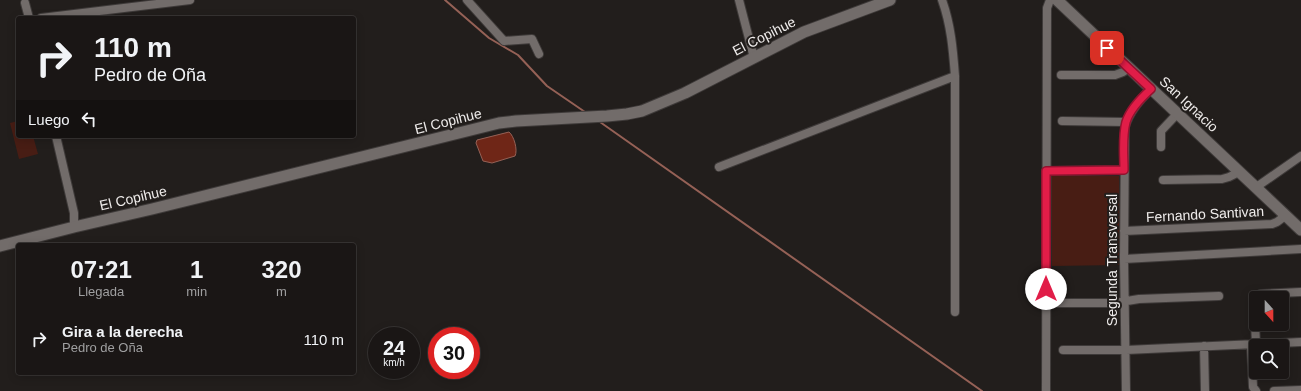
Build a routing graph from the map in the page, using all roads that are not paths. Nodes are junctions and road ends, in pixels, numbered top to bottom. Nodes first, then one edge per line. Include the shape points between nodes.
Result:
1 (190, 0) edge
2 (467, 0) edge
3 (740, 0) edge
4 (890, 0) edge
5 (942, 0) edge
6 (1050, 0) edge
7 (1057, 0) edge
8 (24, 3) dead end
9 (28, 16) edge
10 (58, 16) edge
11 (540, 54) dead end
12 (754, 58) junction
13 (1129, 68) junction
14 (1061, 75) dead end
15 (954, 76) junction
16 (1151, 89) junction
17 (1177, 114) junction
18 (1062, 121) dead end
19 (1126, 122) junction
20 (56, 138) edge
21 (1161, 147) dead end
22 (1301, 156) edge
23 (719, 167) dead end
24 (1124, 170) junction
25 (1046, 171) junction
26 (1239, 172) junction
27 (1163, 180) dead end
28 (1255, 188) junction
29 (1285, 216) junction
30 (74, 227) junction
31 (1301, 230) edge
32 (1124, 231) junction
33 (0, 246) edge
34 (1301, 249) edge
35 (1124, 259) junction
36 (1301, 292) edge
37 (1219, 296) dead end
38 (1125, 301) junction
39 (1046, 303) junction
40 (955, 312) dead end
41 (1254, 339) edge
42 (1301, 342) edge
43 (1289, 343) edge
44 (1249, 344) edge
45 (1204, 346) junction
46 (1063, 350) dead end
47 (1126, 350) junction
48 (1254, 379) edge
49 (1301, 390) edge
50 (1046, 391) edge
51 (1126, 391) edge
52 (1205, 391) edge
53 (1256, 391) edge
54 (1274, 391) edge

1 - 10 street
2 - 11 street via 504,41 532,39
3 - 12 street
4 - 12 main road, El Copihue via 804,32
5 - 15 street via 948,16 953,46
6 - 25 street via 1047,8
7 - 13 main road, San Ignacio
8 - 9 street
12 - 30 main road, El Copihue via 685,93 642,111 498,123
13 - 14 street via 1115,75
13 - 16 main road, San Ignacio
15 - 23 street
15 - 40 street
16 - 17 main road, San Ignacio
16 - 19 street, Segunda Transversal
17 - 21 street via 1161,131
17 - 26 main road, San Ignacio
18 - 19 street
19 - 24 street, Segunda Transversal
20 - 30 street via 74,212
22 - 28 street
24 - 25 street
24 - 32 street, Segunda Transversal
25 - 39 street
26 - 27 street via 1222,179
26 - 28 main road, San Ignacio
28 - 29 main road, San Ignacio
29 - 31 main road, San Ignacio
29 - 32 street, Fernando Santivan via 1272,224
30 - 33 main road, El Copihue
32 - 35 street, Segunda Transversal
34 - 35 street
35 - 38 street, Segunda Transversal
36 - 41 street via 1256,296
37 - 38 street
38 - 39 street
38 - 47 street, Segunda Transversal
39 - 50 street
42 - 43 street
44 - 45 street
45 - 47 street
45 - 52 street
46 - 47 street
47 - 51 street, Segunda Transversal
48 - 53 street
49 - 54 street

